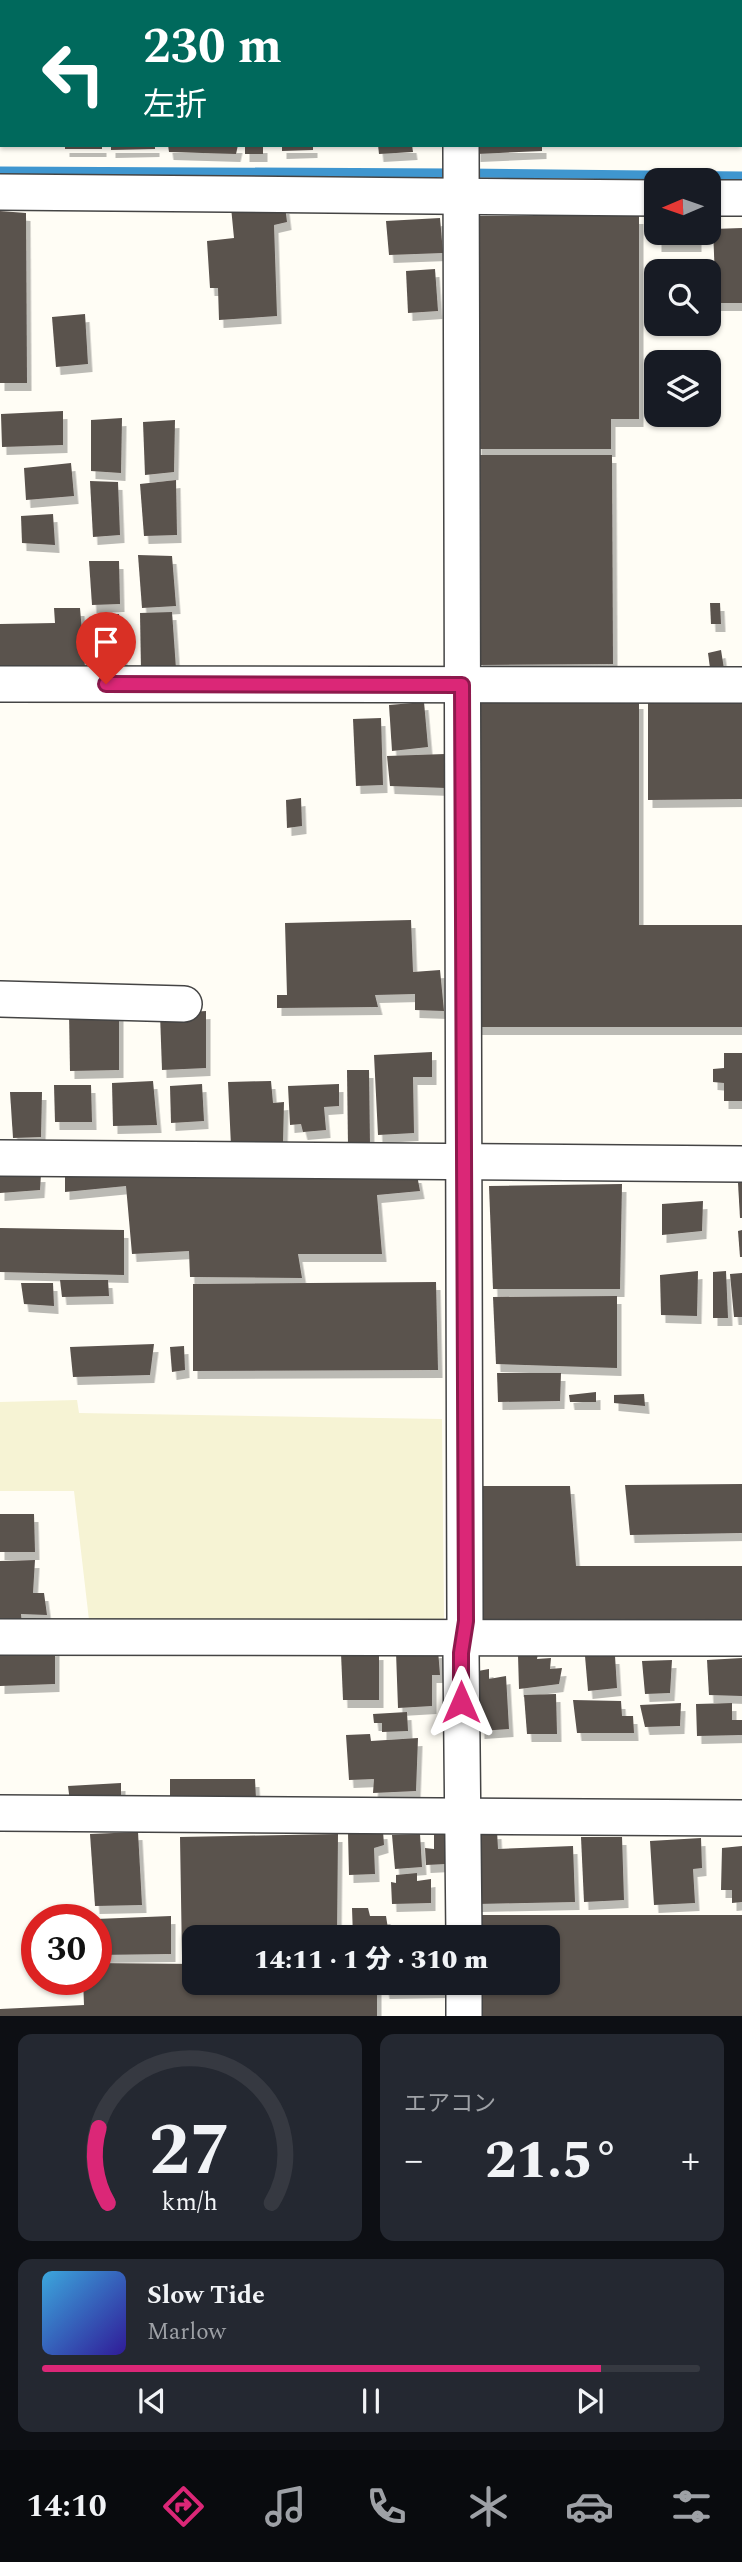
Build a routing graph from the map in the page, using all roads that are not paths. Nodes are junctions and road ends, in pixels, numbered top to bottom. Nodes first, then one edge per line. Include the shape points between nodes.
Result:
1 (461, 171) edge
2 (0, 192) edge
3 (644, 196) edge
4 (721, 198) edge
5 (742, 198) edge
6 (0, 684) edge
7 (462, 685) junction
8 (742, 685) edge
9 (0, 999) edge
10 (184, 1004) dead end
11 (0, 1158) edge
12 (464, 1162) junction
13 (742, 1164) edge
14 (0, 1637) edge
15 (462, 1638) junction
16 (742, 1638) edge
17 (0, 1813) edge
18 (462, 1815) junction
19 (742, 1818) edge
20 (464, 1925) edge
21 (464, 1995) edge
22 (464, 2016) edge

1 - 2 street
1 - 3 street
1 - 7 street
4 - 5 street
6 - 7 street
7 - 8 street
7 - 12 street
9 - 10 street
11 - 12 street
12 - 13 street
12 - 15 street via 466,1621
14 - 15 street
15 - 16 street
15 - 18 street
17 - 18 street
18 - 19 street
18 - 20 street
21 - 22 street

